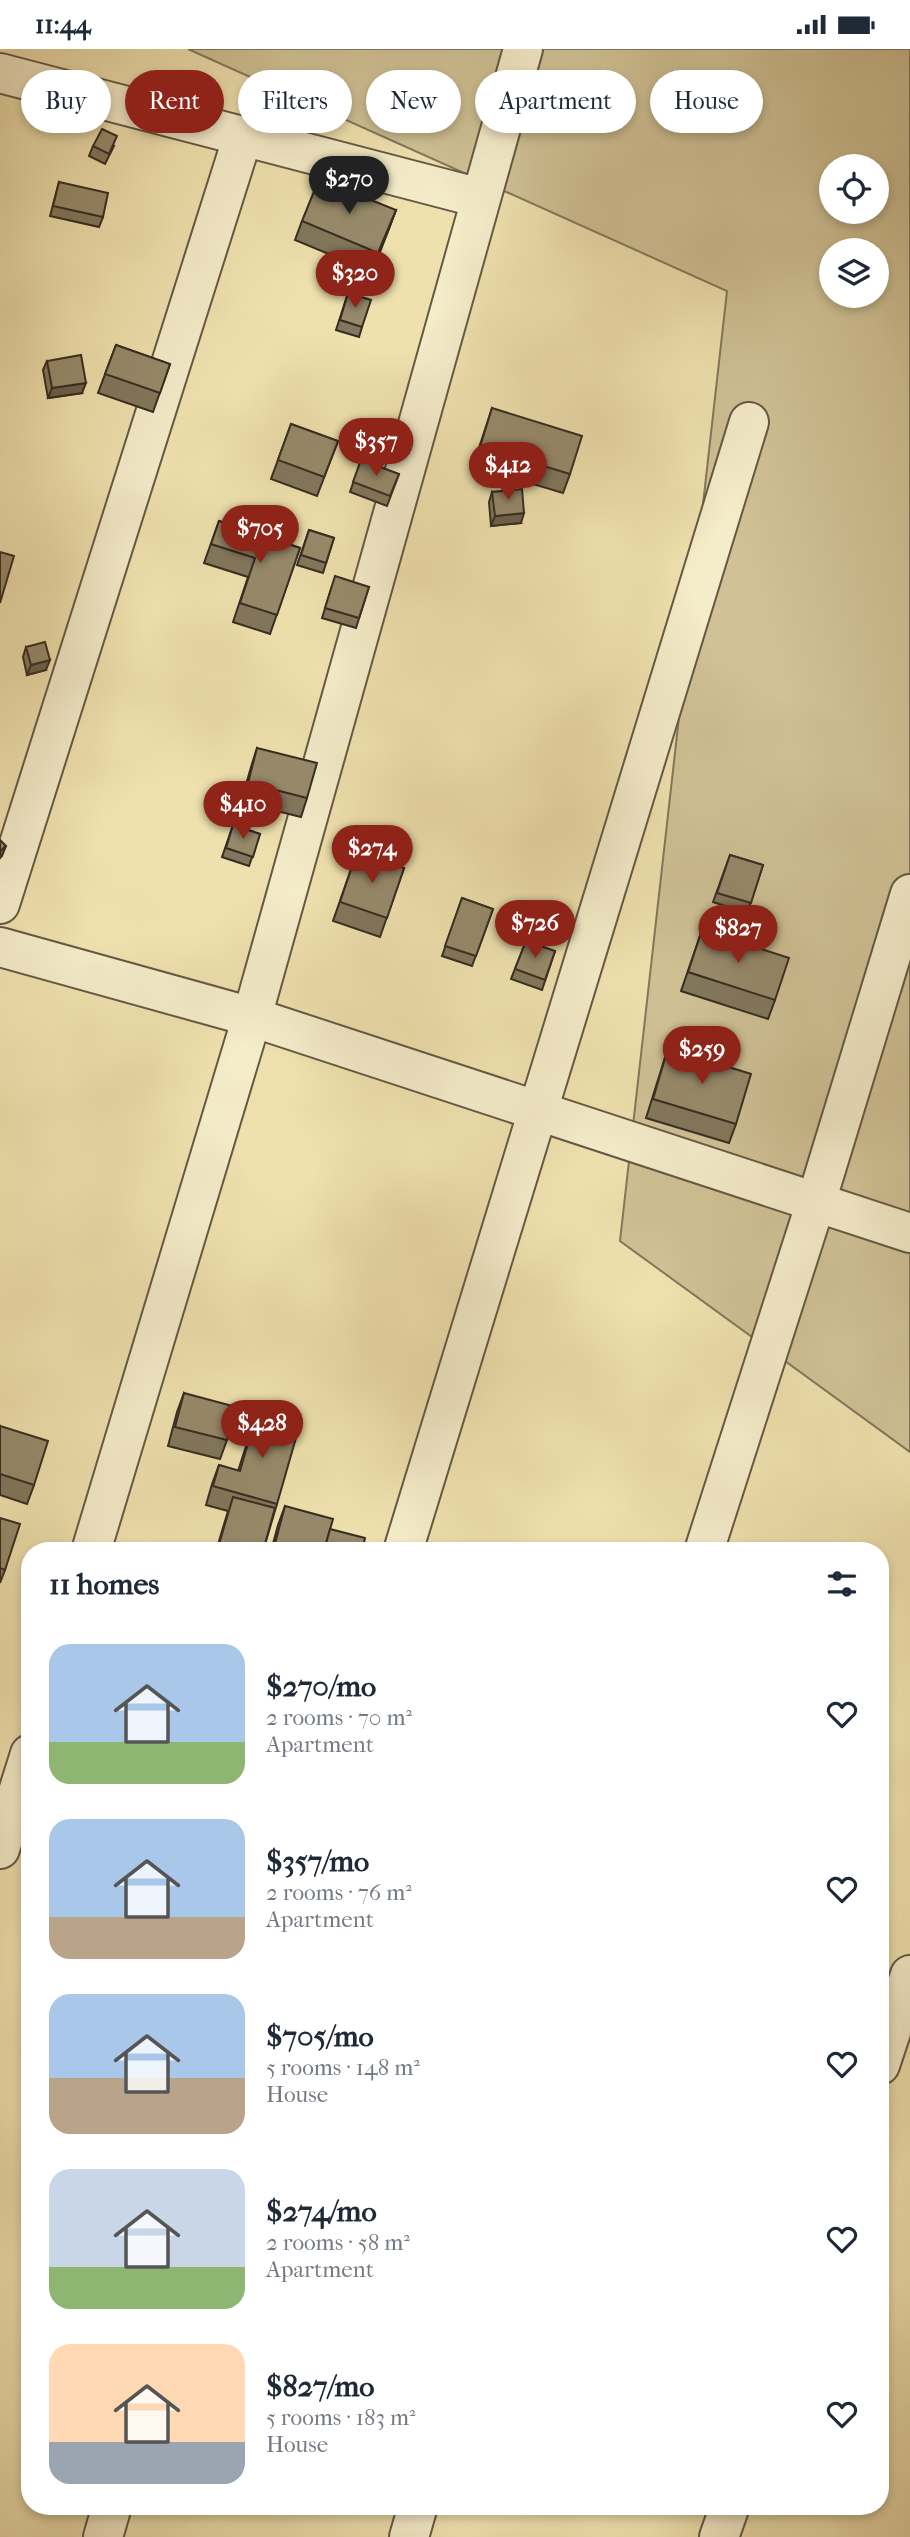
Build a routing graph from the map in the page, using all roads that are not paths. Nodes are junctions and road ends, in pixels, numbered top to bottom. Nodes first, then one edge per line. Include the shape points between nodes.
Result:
1 (523, 49) edge
2 (0, 73) edge
3 (243, 136) junction
4 (480, 198) junction
5 (749, 422) dead end
6 (910, 894) edge
7 (0, 904) edge
8 (0, 947) edge
9 (252, 1017) junction
10 (538, 1111) junction
11 (816, 1202) junction
12 (910, 1233) edge
13 (94, 1542) edge
14 (406, 1542) edge
15 (707, 1542) edge
16 (21, 1768) edge
17 (0, 1849) edge
18 (900, 2000) edge
19 (889, 2035) edge
20 (109, 2515) edge
21 (415, 2515) edge
22 (727, 2515) edge
23 (103, 2537) edge
24 (409, 2537) edge
25 (719, 2537) edge

1 - 4 street
2 - 3 street
3 - 4 street
3 - 7 street
4 - 9 street
5 - 10 street
6 - 11 street
8 - 9 street
9 - 10 street
9 - 13 street
10 - 11 street
10 - 14 street
11 - 12 street
11 - 15 street
16 - 17 street
18 - 19 street
20 - 23 street
21 - 24 street
22 - 25 street

